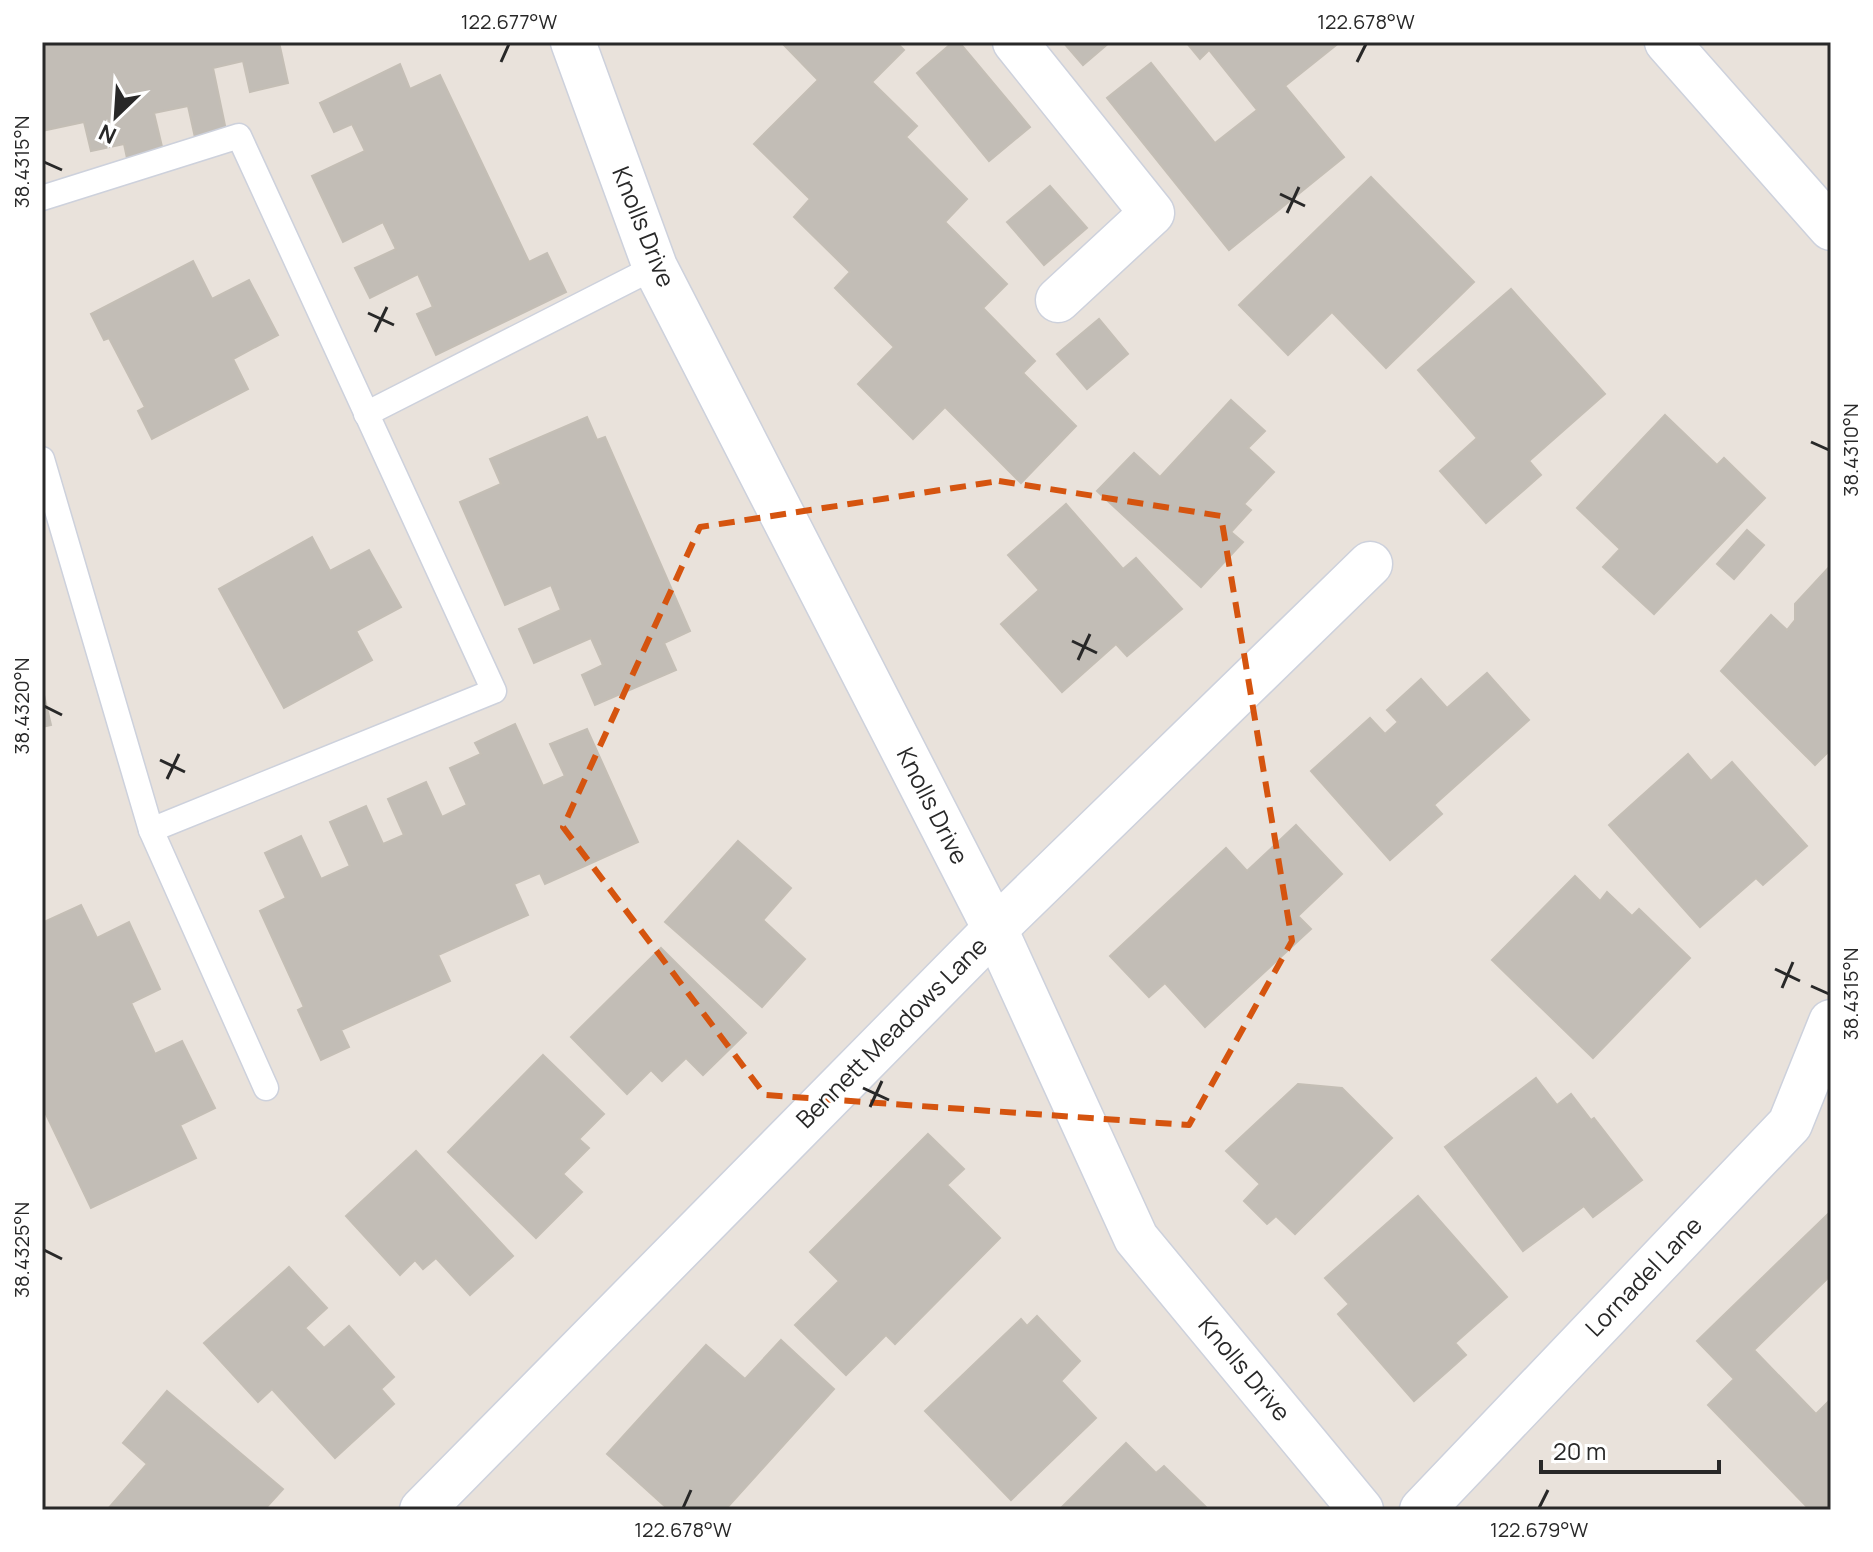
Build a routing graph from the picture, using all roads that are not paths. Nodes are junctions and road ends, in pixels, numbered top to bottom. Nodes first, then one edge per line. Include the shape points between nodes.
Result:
1 (1015, 42) edge
2 (1667, 42) edge
3 (587, 47) edge
4 (42, 198) edge
5 (1831, 228) edge
6 (655, 267) junction
7 (1058, 300) dead end
8 (366, 414) junction
9 (42, 459) edge
10 (1370, 564) dead end
11 (151, 830) junction
12 (995, 929) junction
13 (1831, 1022) edge
14 (266, 1088) dead end
15 (422, 1510) edge
16 (1361, 1510) edge
17 (1422, 1510) edge

1 - 7 street via 1152,213
2 - 5 street
3 - 6 street, Knolls Drive
4 - 8 lane via 239,136
6 - 8 lane
6 - 12 street, Knolls Drive
8 - 11 lane via 494,691
9 - 11 lane
10 - 12 street, Bennett Meadows Lane
11 - 14 lane
12 - 15 street, Bennett Meadows Lane
12 - 16 street, Knolls Drive via 1136,1238
13 - 17 street, Lornadel Lane via 1790,1124

